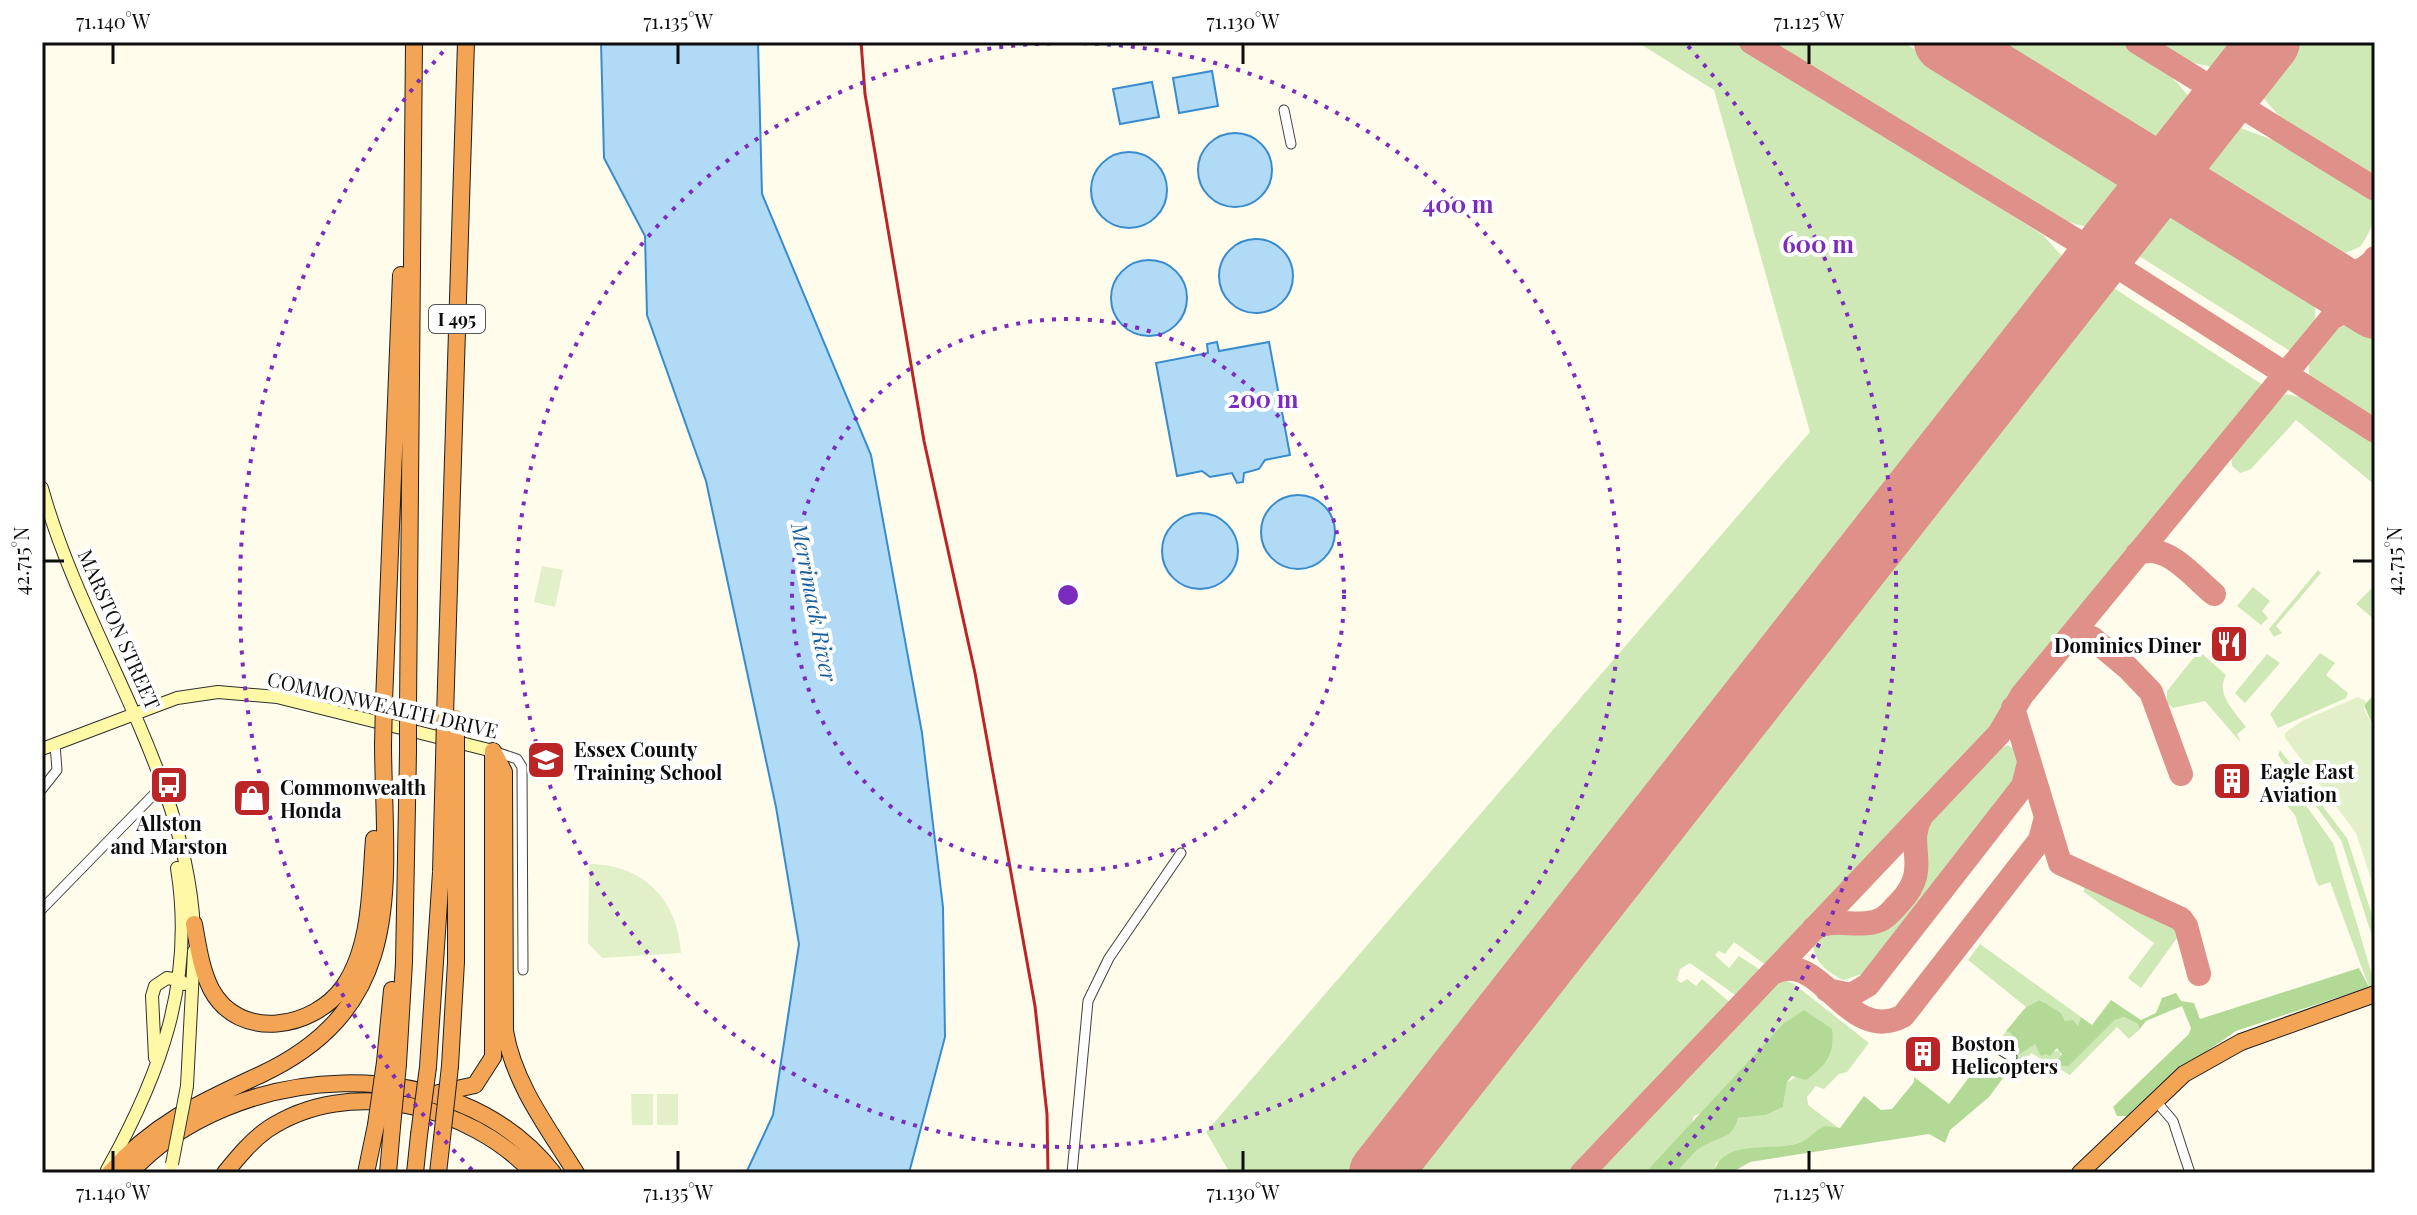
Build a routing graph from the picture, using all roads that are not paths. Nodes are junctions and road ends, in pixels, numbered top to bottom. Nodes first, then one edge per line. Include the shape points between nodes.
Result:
1 (414, 42) edge
2 (466, 42) edge
3 (1284, 110) dead end
4 (1291, 144) dead end
5 (411, 174) junction
6 (42, 488) edge
7 (136, 715) junction
8 (55, 744) junction
9 (383, 745) junction
10 (42, 749) edge
11 (493, 751) junction
12 (450, 762) junction
13 (162, 786) junction
14 (42, 789) edge
15 (1181, 853) dead end
16 (42, 909) edge
17 (194, 924) junction
18 (523, 970) dead end
19 (180, 980) junction
20 (2375, 994) edge
21 (193, 1009) junction
22 (2002, 1051) dead end
23 (2012, 1057) dead end
24 (154, 1074) junction
25 (433, 1094) junction
26 (2155, 1100) junction
27 (384, 1126) junction
28 (170, 1168) edge
29 (108, 1173) edge
30 (130, 1173) edge
31 (225, 1173) edge
32 (366, 1173) edge
33 (388, 1173) edge
34 (415, 1173) edge
35 (438, 1173) edge
36 (533, 1173) edge
37 (553, 1173) edge
38 (576, 1173) edge
39 (1072, 1173) edge
40 (2080, 1173) edge
41 (2190, 1173) edge

1 - 5 highway, I 495
2 - 12 highway, I 495, bridge
3 - 4 street
5 - 9 highway, bridge via 399,293
5 - 27 highway, I 495, bridge via 404,962
6 - 7 main road, MARSTON STREET via 66,558
7 - 8 main road, COMMONWEALTH DRIVE
7 - 11 main road, COMMONWEALTH DRIVE via 192,694 256,694
7 - 13 main road, MARSTON STREET
8 - 10 main road, COMMONWEALTH DRIVE
8 - 14 street via 57,770
9 - 17 highway via 360,953 345,985 326,1008 300,1022 271,1025 225,1006 203,968
9 - 29 highway via 384,904 366,980 321,1038 289,1061 177,1114
11 - 18 street, COMMONWEALTH DRIVE via 517,759 522,767
11 - 25 highway via 493,1057 475,1085
11 - 38 highway via 504,772 509,1055
12 - 34 highway, I 495, bridge
12 - 35 highway, bridge via 456,962
13 - 16 street
13 - 17 main road, MARSTON STREET
13 - 19 main road, MARSTON STREET via 182,908
15 - 39 street via 1109,958 1088,1001
17 - 21 main road, MARSTON STREET
19 - 21 main road
19 - 24 main road, MARSTON STREET
19 - 24 main road via 160,981 152,996
20 - 26 highway via 2241,1042 2184,1074
21 - 28 main road, MARSTON STREET, bridge via 187,1086
22 - 23 street
24 - 29 main road, MARSTON STREET
25 - 30 highway via 352,1084 259,1098 191,1125
25 - 37 highway via 491,1121
26 - 40 highway
26 - 41 street via 2173,1121
27 - 32 highway
27 - 33 highway, I 495
31 - 36 highway via 255,1140 285,1119 353,1101 411,1107 456,1120 498,1141

